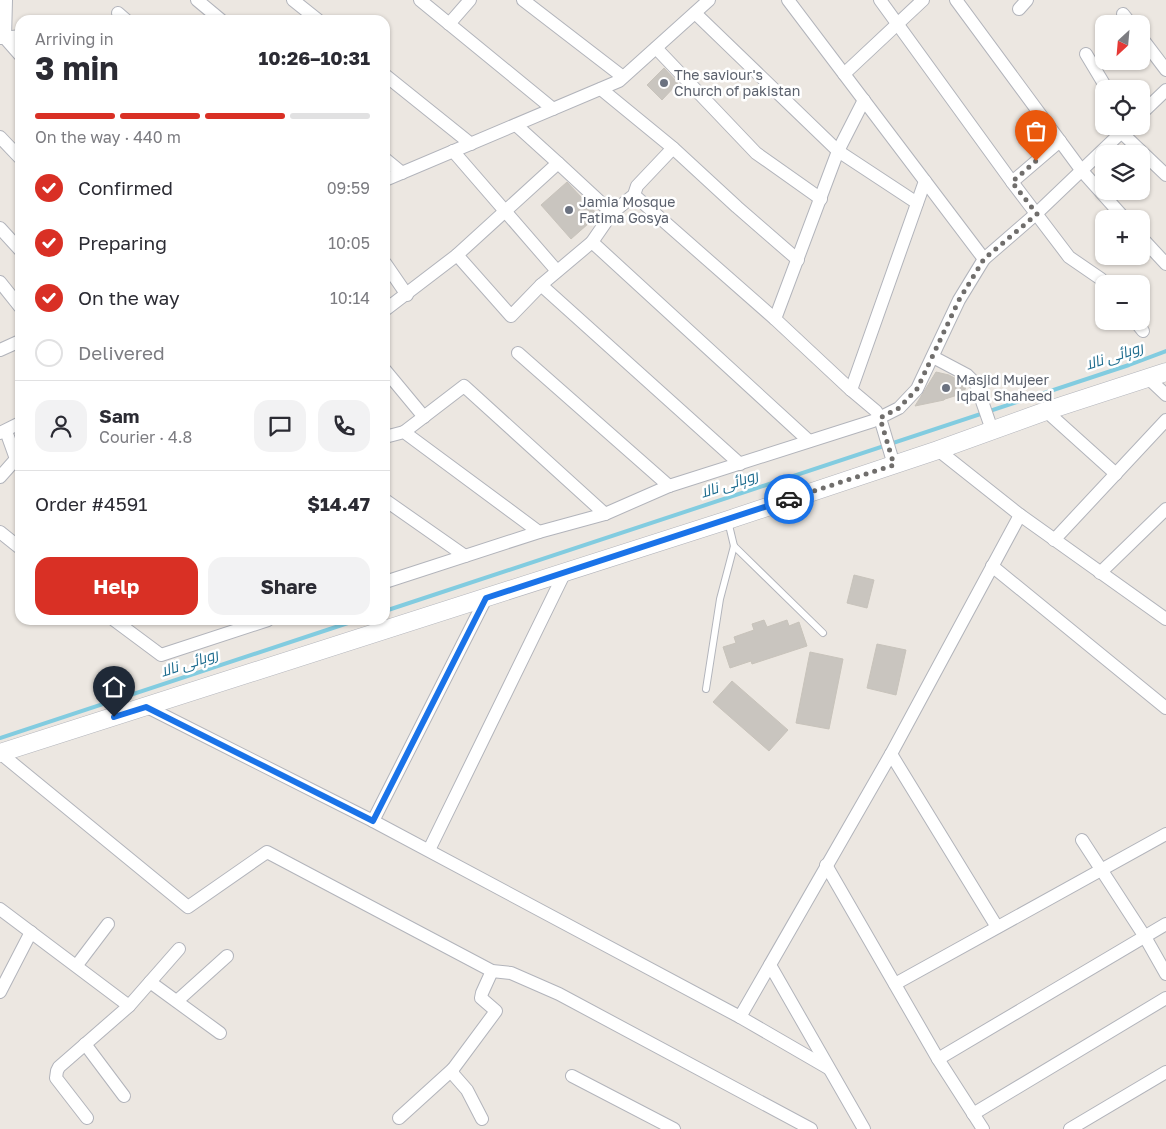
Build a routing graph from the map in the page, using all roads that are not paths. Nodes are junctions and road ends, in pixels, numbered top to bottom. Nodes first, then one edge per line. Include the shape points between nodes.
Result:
1 (6, 0) edge
2 (197, 0) edge
3 (293, 0) edge
4 (420, 0) edge
5 (470, 0) edge
6 (523, 0) edge
7 (709, 0) edge
8 (788, 0) edge
9 (880, 0) edge
10 (923, 0) edge
11 (956, 0) edge
12 (695, 13) junction
13 (215, 15) edge
14 (312, 15) edge
15 (449, 24) junction
16 (897, 24) junction
17 (15, 37) edge
18 (2, 38) edge
19 (656, 48) junction
20 (15, 50) edge
21 (1150, 50) edge
22 (1086, 54) dead end
23 (1166, 70) edge
24 (844, 74) junction
25 (623, 77) junction
26 (390, 79) edge
27 (1102, 80) edge
28 (601, 89) junction
29 (1166, 90) edge
30 (864, 100) junction
31 (1150, 105) edge
32 (553, 109) junction
33 (516, 125) junction
34 (1120, 135) edge
35 (1130, 135) edge
36 (0, 137) edge
37 (1060, 141) junction
38 (471, 144) junction
39 (673, 148) junction
40 (453, 151) junction
41 (838, 152) junction
42 (15, 153) edge
43 (390, 163) edge
44 (558, 163) junction
45 (1082, 170) junction
46 (402, 173) junction
47 (1166, 175) edge
48 (390, 178) edge
49 (925, 182) junction
50 (1012, 182) junction
51 (634, 195) junction
52 (822, 199) junction
53 (917, 203) junction
54 (1117, 210) edge
55 (505, 212) junction
56 (612, 213) junction
57 (1037, 214) junction
58 (0, 228) edge
59 (592, 242) junction
60 (15, 244) edge
61 (1150, 247) edge
62 (457, 255) junction
63 (984, 259) junction
64 (798, 260) junction
65 (1166, 264) edge
66 (390, 270) edge
67 (557, 270) junction
68 (1096, 275) edge
69 (0, 282) edge
70 (541, 285) junction
71 (407, 295) junction
72 (15, 301) edge
73 (390, 307) edge
74 (775, 319) junction
75 (15, 342) edge
76 (0, 350) edge
77 (518, 353) dead end
78 (933, 357) junction
79 (1166, 372) edge
80 (390, 376) edge
81 (1148, 378) junction
82 (851, 390) junction
83 (1166, 395) edge
84 (1046, 411) junction
85 (424, 417) junction
86 (1166, 420) edge
87 (880, 421) junction
88 (15, 426) edge
89 (991, 426) junction
90 (3, 432) edge
91 (404, 432) junction
92 (390, 436) edge
93 (810, 441) junction
94 (938, 450) junction
95 (15, 454) edge
96 (15, 463) edge
97 (893, 463) junction
98 (740, 464) junction
99 (1116, 474) junction
100 (0, 477) edge
101 (669, 486) junction
102 (390, 504) edge
103 (1166, 509) edge
104 (605, 514) junction
105 (1020, 515) junction
106 (728, 520) junction
107 (0, 532) edge
108 (539, 532) junction
109 (1054, 540) junction
110 (15, 544) edge
111 (734, 546) junction
112 (465, 556) junction
113 (992, 566) junction
114 (564, 572) junction
115 (1100, 573) junction
116 (390, 580) edge
117 (486, 598) junction
118 (1166, 619) edge
119 (121, 625) edge
120 (253, 625) edge
121 (824, 633) dead end
122 (706, 689) dead end
123 (146, 707) junction
124 (1166, 708) edge
125 (0, 753) edge
126 (891, 754) junction
127 (373, 821) junction
128 (1166, 834) edge
129 (1082, 840) dead end
130 (429, 850) junction
131 (826, 864) junction
132 (1101, 869) junction
133 (0, 909) edge
134 (108, 924) dead end
135 (1166, 924) edge
136 (997, 927) junction
137 (31, 932) junction
138 (1145, 936) junction
139 (179, 949) dead end
140 (227, 956) dead end
141 (77, 965) junction
142 (770, 965) junction
143 (492, 971) junction
144 (1166, 974) edge
145 (150, 982) junction
146 (895, 984) junction
147 (0, 992) edge
148 (1166, 998) edge
149 (177, 1000) junction
150 (129, 1006) junction
151 (740, 1017) junction
152 (220, 1033) dead end
153 (84, 1044) junction
154 (938, 1059) junction
155 (829, 1068) junction
156 (453, 1069) junction
157 (1166, 1072) edge
158 (572, 1076) dead end
159 (124, 1096) dead end
160 (973, 1114) junction
161 (87, 1118) dead end
162 (399, 1118) dead end
163 (482, 1119) dead end
164 (674, 1129) edge
165 (811, 1129) edge
166 (864, 1129) edge
167 (983, 1129) edge
168 (1070, 1129) edge

1 - 18 street
2 - 13 street
3 - 14 street
4 - 15 street
5 - 15 street
6 - 25 street
7 - 12 street
8 - 24 street
9 - 16 street
10 - 16 street
11 - 37 street
12 - 19 street
12 - 41 street
15 - 32 street
16 - 24 street
16 - 50 street
17 - 18 street
18 - 20 street
19 - 25 street
19 - 52 street via 756,153
21 - 23 street
22 - 27 street
24 - 30 street
25 - 28 street
26 - 38 street
28 - 32 street
28 - 39 street
29 - 31 street
30 - 41 street
30 - 49 street
32 - 33 street
33 - 38 street
33 - 44 street
34 - 45 street
35 - 47 street
36 - 42 street
37 - 45 street
37 - 50 street
38 - 40 street
39 - 51 street via 637,186
39 - 64 street
40 - 46 street
40 - 55 street
41 - 52 street
41 - 53 street
43 - 46 street
44 - 55 street
44 - 56 street
45 - 54 street
45 - 57 street
46 - 48 street
49 - 53 street
49 - 63 street
50 - 57 street
51 - 56 street
51 - 74 street
52 - 64 street
53 - 82 street
55 - 62 street
55 - 67 street
56 - 59 street
57 - 63 street
57 - 68 street via 1070,257
58 - 60 street
59 - 67 street
59 - 93 street
61 - 65 street
62 - 70 street via 511,316
62 - 71 street
63 - 78 street via 959,300
64 - 74 street
66 - 71 street
67 - 70 street
69 - 72 street
70 - 98 street
71 - 73 street
74 - 82 street
75 - 76 street
77 - 101 street
78 - 87 street via 917,389 899,408
78 - 89 street via 967,375 976,384
79 - 81 street
80 - 85 street
81 - 83 street
81 - 84 street
82 - 87 street via 876,410
84 - 89 street
84 - 99 street
85 - 91 street
85 - 104 street via 464,386
86 - 99 street
87 - 93 street
87 - 97 street
88 - 90 street
89 - 94 street
90 - 95 street
91 - 92 street
91 - 108 street
93 - 98 street
94 - 97 street
94 - 105 street
96 - 100 street
97 - 106 street
98 - 101 street
99 - 109 street
101 - 104 street
102 - 112 street
103 - 115 street
104 - 108 street
105 - 109 street
105 - 113 street
106 - 111 lane
106 - 114 street
107 - 110 street
108 - 112 street
109 - 115 street
111 - 121 lane
111 - 122 lane via 720,599
112 - 116 street
113 - 124 street
113 - 126 street
114 - 117 street
114 - 130 street
115 - 118 street
117 - 123 street
117 - 127 street
119 - 120 street via 161,655
123 - 125 street
123 - 127 street
125 - 143 street via 188,907 267,852
126 - 131 street
126 - 136 street
127 - 130 street
128 - 132 street
129 - 132 street
130 - 151 street
131 - 142 street
131 - 146 street
132 - 136 street
132 - 138 street
133 - 137 street
134 - 141 street
135 - 138 street
136 - 146 street
137 - 141 street
137 - 147 street
138 - 144 street
138 - 154 street
139 - 145 street
140 - 149 street
141 - 150 street
142 - 151 street
142 - 155 street
143 - 156 street via 482,998 496,1012
143 - 165 street via 511,973 559,994
145 - 149 street
145 - 150 street
146 - 154 street
148 - 160 street
149 - 152 street
150 - 153 street
151 - 155 street
153 - 159 street
153 - 161 street via 59,1067 56,1078
154 - 160 street
155 - 166 street
156 - 162 street
156 - 163 street
157 - 168 street
158 - 164 street
160 - 167 street

